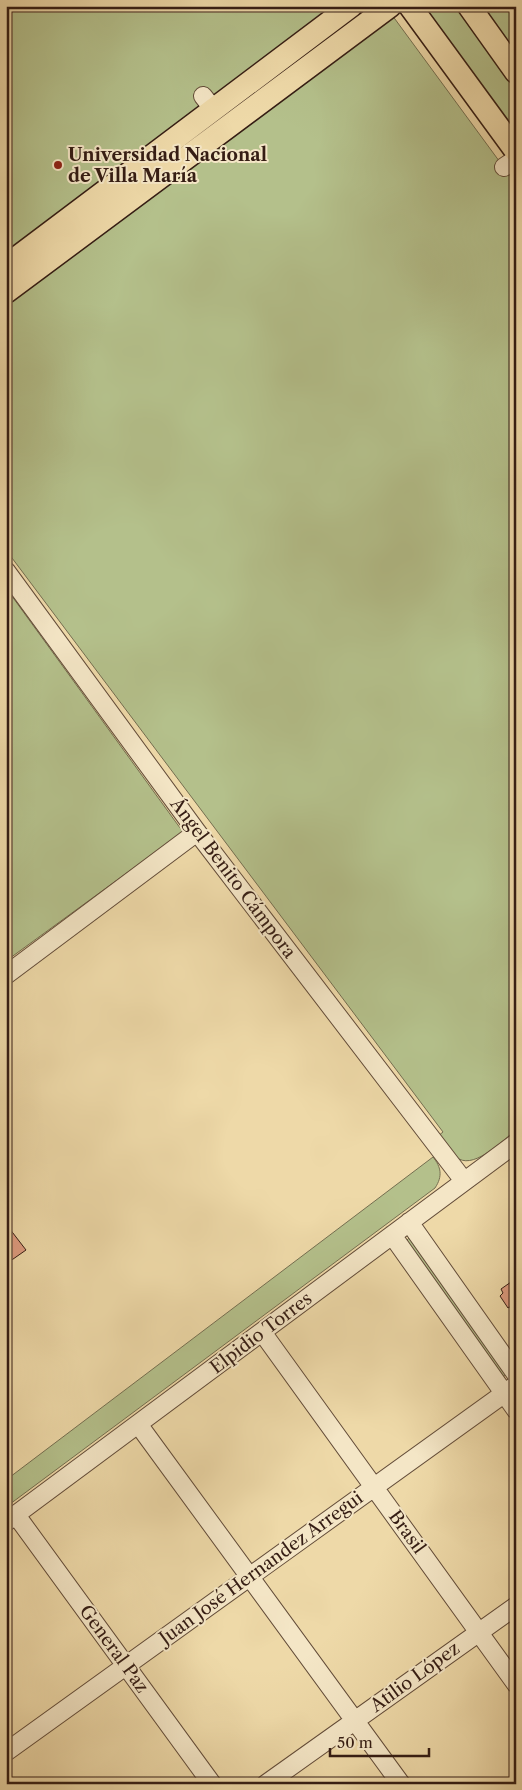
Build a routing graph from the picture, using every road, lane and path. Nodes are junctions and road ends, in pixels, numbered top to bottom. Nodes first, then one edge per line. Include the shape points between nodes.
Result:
1 (351, 6) edge
2 (390, 6) edge
3 (410, 6) edge
4 (469, 6) edge
5 (516, 72) edge
6 (512, 159) edge
7 (6, 266) edge
8 (6, 292) edge
9 (6, 571) edge
10 (197, 832) junction
11 (6, 975) edge
12 (516, 1143) edge
13 (464, 1182) junction
14 (409, 1222) junction
15 (392, 1235) junction
16 (262, 1332) junction
17 (516, 1374) edge
18 (510, 1389) edge
19 (516, 1410) edge
20 (138, 1424) junction
21 (374, 1487) junction
22 (11, 1519) edge
23 (250, 1576) junction
24 (516, 1606) edge
25 (480, 1632) junction
26 (126, 1666) junction
27 (516, 1684) edge
28 (355, 1721) junction
29 (6, 1752) edge
30 (212, 1784) edge
31 (266, 1784) edge
32 (401, 1784) edge

1 - 7 main road via 208,103
2 - 8 main road
3 - 6 main road
4 - 5 main road
9 - 10 street, Ángel Benito Cámpora
10 - 11 street
10 - 13 street, Ángel Benito Cámpora
12 - 13 street, Elpidio Torres
13 - 14 street, Elpidio Torres
14 - 15 street, Elpidio Torres
14 - 17 street
15 - 16 street, Elpidio Torres
15 - 18 street
16 - 20 street, Elpidio Torres
16 - 21 street, Brasil
18 - 19 street
18 - 21 street, Juan José Hernandez Arregui
20 - 22 street, Elpidio Torres
20 - 23 street
21 - 23 street, Juan José Hernandez Arregui
21 - 25 street, Brasil
22 - 26 street, General Paz
23 - 26 street, Juan José Hernandez Arregui
23 - 28 street
24 - 25 street, Atilio López
25 - 27 street, Brasil
25 - 28 street, Atilio López
26 - 29 street, Juan José Hernandez Arregui
26 - 30 street, General Paz
28 - 31 street, Atilio López
28 - 32 street

